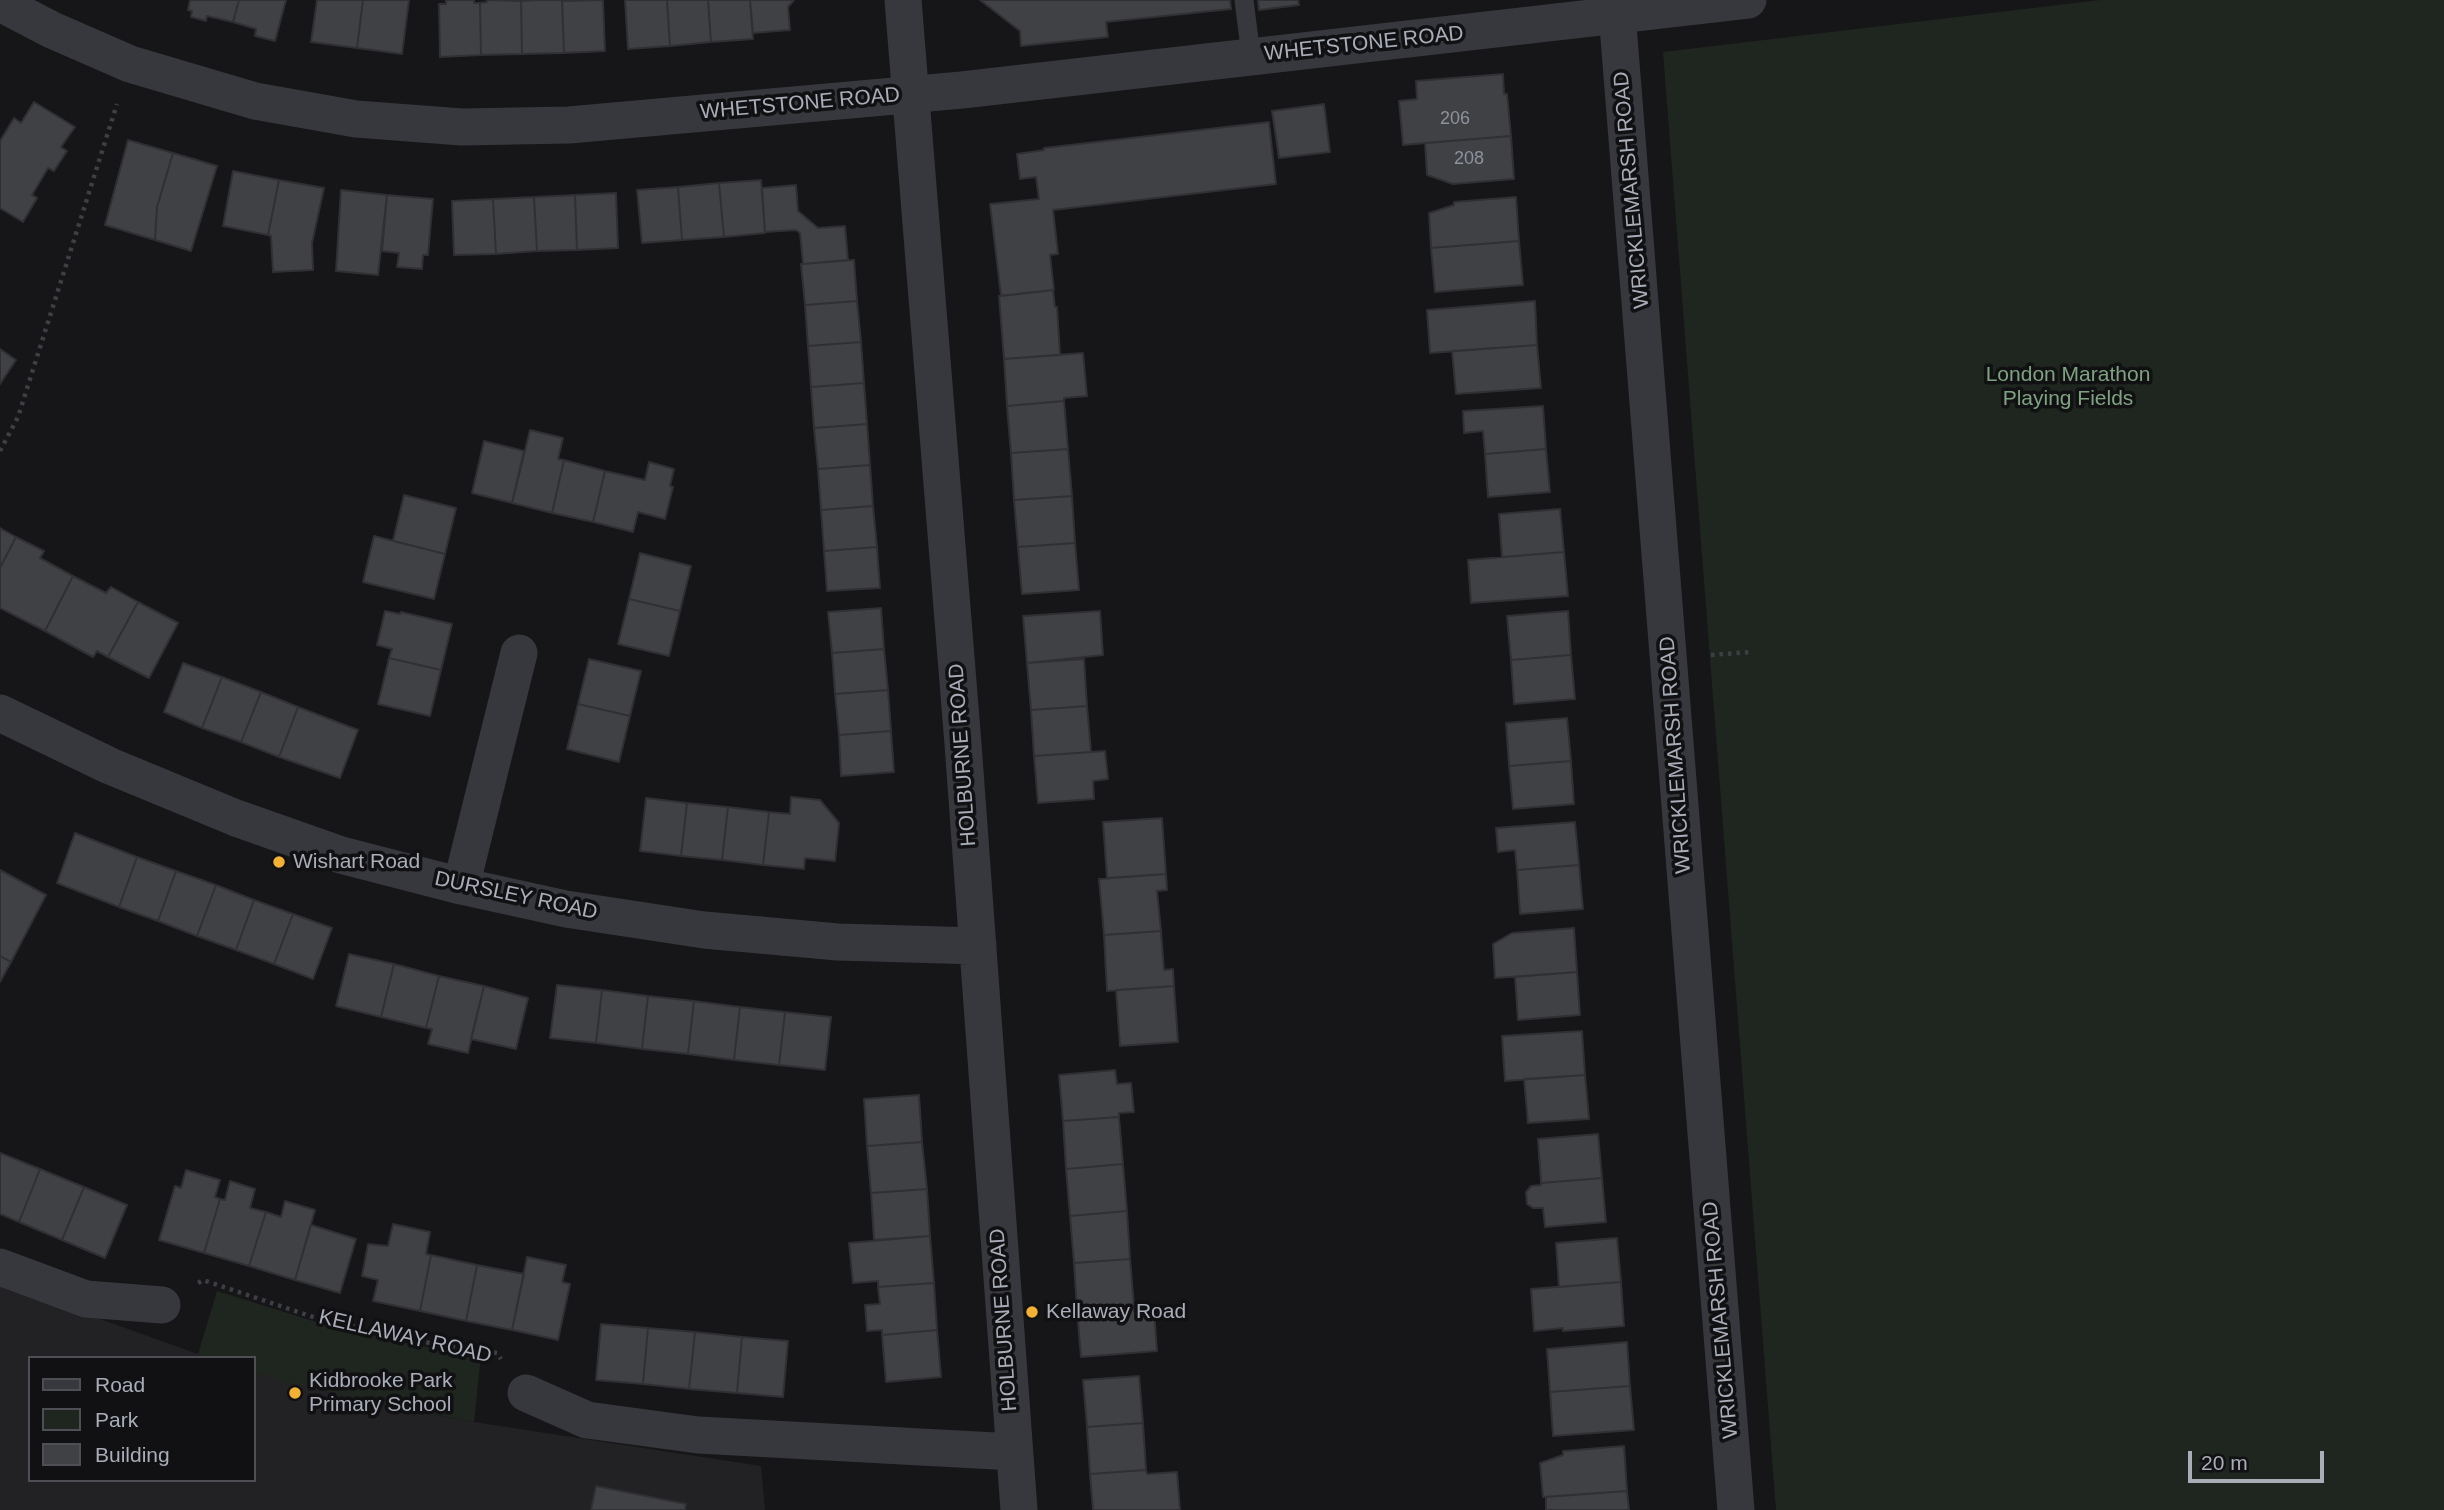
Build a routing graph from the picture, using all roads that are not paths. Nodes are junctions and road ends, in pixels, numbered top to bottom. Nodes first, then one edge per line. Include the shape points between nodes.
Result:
1 (903, 0) edge
2 (1244, 0) edge
3 (1748, 0) edge
4 (0, 3) edge
5 (1617, 8) edge
6 (1251, 56) junction
7 (911, 94) junction
8 (519, 653) dead end
9 (0, 713) edge
10 (461, 886) junction
11 (978, 946) junction
12 (0, 1267) edge
13 (162, 1305) road end
14 (526, 1393) road end
15 (1014, 1452) junction
16 (1019, 1510) edge
17 (1736, 1510) edge

1 - 7 street, HOLBURNE ROAD
2 - 6 lane
3 - 5 street, WHETSTONE ROAD
4 - 7 street, WHETSTONE ROAD via 130,64 255,101 356,119 462,127 569,125
5 - 6 street, WHETSTONE ROAD
5 - 17 street, WRICKLEMARSH ROAD
6 - 7 street, WHETSTONE ROAD
7 - 11 street, HOLBURNE ROAD
8 - 10 street
9 - 10 street, DURSLEY ROAD via 110,766 236,818 341,855
10 - 11 street, DURSLEY ROAD via 566,909 704,930 838,942
11 - 15 street, HOLBURNE ROAD
12 - 13 street via 86,1299
14 - 15 street via 587,1420 698,1435
15 - 16 street, HOLBURNE ROAD

